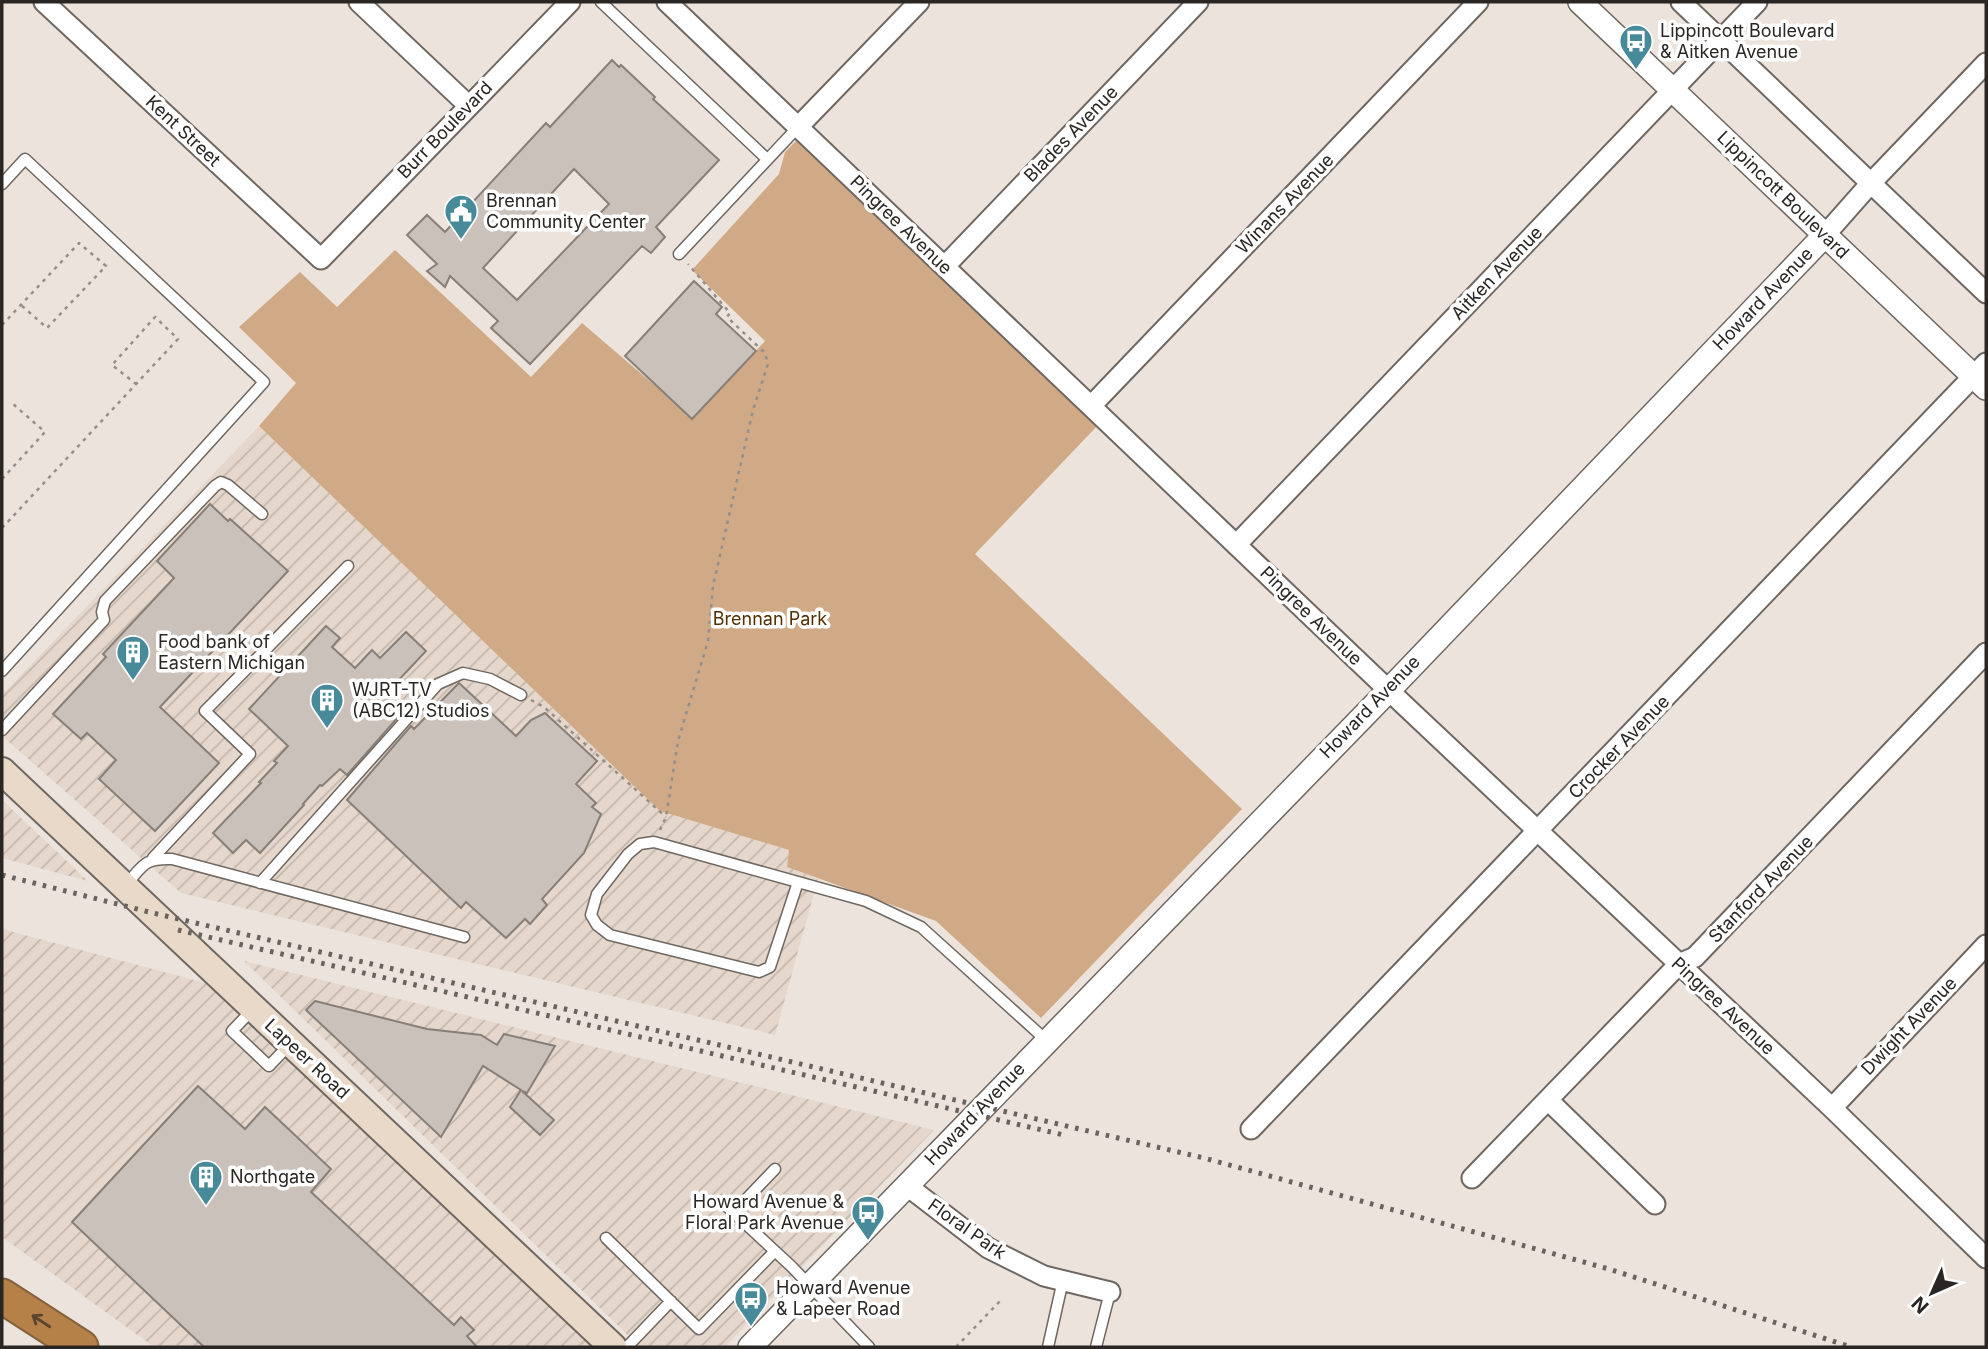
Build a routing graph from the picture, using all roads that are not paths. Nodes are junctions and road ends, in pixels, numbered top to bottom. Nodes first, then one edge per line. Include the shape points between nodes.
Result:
1 (44, 2) edge
2 (359, 2) edge
3 (570, 2) edge
4 (601, 2) edge
5 (667, 2) edge
6 (919, 2) edge
7 (1198, 2) edge
8 (1478, 2) edge
9 (1580, 2) edge
10 (1681, 2) edge
11 (1757, 2) edge
12 (1721, 39) junction
13 (1986, 63) edge
14 (1673, 90) junction
15 (469, 106) junction
16 (798, 127) junction
17 (767, 159) junction
18 (2, 184) edge
19 (1870, 184) junction
20 (1825, 234) junction
21 (679, 254) road end
22 (321, 259) joint
23 (945, 266) junction
24 (1986, 293) edge
25 (1982, 376) edge
26 (1091, 407) junction
27 (262, 514) dead end
28 (1236, 545) junction
29 (348, 566) dead end
30 (1986, 653) edge
31 (2, 671) edge
32 (1388, 690) junction
33 (521, 695) road end
34 (2, 730) edge
35 (2, 771) edge
36 (1538, 831) junction
37 (153, 858) junction
38 (798, 882) junction
39 (260, 883) junction
40 (124, 887) junction
41 (464, 937) dead end
42 (1986, 945) edge
43 (1679, 964) junction
44 (1046, 1040) junction
45 (1549, 1101) junction
46 (1832, 1108) junction
47 (1251, 1129) dead end
48 (775, 1168) dead end
49 (1472, 1178) dead end
50 (906, 1185) junction
51 (721, 1200) dead end
52 (1654, 1204) dead end
53 (733, 1213) junction
54 (606, 1238) dead end
55 (1983, 1248) edge
56 (775, 1251) junction
57 (1063, 1280) junction
58 (810, 1285) junction
59 (1110, 1292) joint
60 (2, 1296) edge
61 (671, 1301) junction
62 (80, 1347) edge
63 (612, 1347) edge
64 (627, 1347) edge
65 (750, 1347) edge
66 (869, 1347) edge
67 (1048, 1347) edge
68 (1096, 1347) edge

1 - 22 street, Kent Street
2 - 15 street
3 - 15 street, Burr Boulevard
4 - 17 lane
5 - 16 street, Pingree Avenue
6 - 16 street
7 - 23 street, Blades Avenue
8 - 26 street, Winans Avenue
9 - 14 street, Lippincott Boulevard
10 - 12 street
11 - 12 street, Aitken Avenue
12 - 14 street, Aitken Avenue
12 - 19 street
13 - 19 street, Howard Avenue
14 - 20 street, Lippincott Boulevard
14 - 28 street, Aitken Avenue
15 - 22 street, Burr Boulevard
16 - 17 lane
16 - 23 street, Pingree Avenue
17 - 21 lane
18 - 31 lane via 25,159 264,382
19 - 20 street, Howard Avenue
19 - 24 street
20 - 25 street, Lippincott Boulevard
20 - 32 street, Howard Avenue
23 - 26 street, Pingree Avenue
25 - 36 street, Crocker Avenue
26 - 28 street, Pingree Avenue
27 - 34 lane via 228,485 221,482 215,486 105,601 104,620
28 - 32 street, Pingree Avenue
29 - 37 lane via 205,711 250,754
30 - 43 street, Stanford Avenue via 1695,957
32 - 36 street, Pingree Avenue
32 - 44 street, Howard Avenue
33 - 39 lane via 490,679 463,673 438,684
35 - 40 main road, Lapeer Road
36 - 43 street, Pingree Avenue
36 - 47 street, Crocker Avenue
37 - 39 lane
37 - 40 lane
38 - 38 lane via 654,842 640,844 597,894 591,915 610,935 760,972 770,967
38 - 44 lane via 866,901 921,927
39 - 41 lane
40 - 63 main road, Lapeer Road
42 - 46 street, Dwight Avenue
43 - 45 street, Stanford Avenue
43 - 46 street, Pingree Avenue
44 - 50 street, Howard Avenue
45 - 49 street, Stanford Avenue
45 - 52 street
46 - 55 street, Pingree Avenue
48 - 53 lane
50 - 57 street, Floral Park via 988,1248 1044,1276
50 - 58 street, Howard Avenue
51 - 53 lane
53 - 56 lane
54 - 61 lane
56 - 58 lane
56 - 61 lane via 699,1329
57 - 59 street, Floral Park
57 - 67 lane
58 - 65 street, Howard Avenue
58 - 66 lane
59 - 68 lane
62 -> 60 highway
61 - 64 lane

